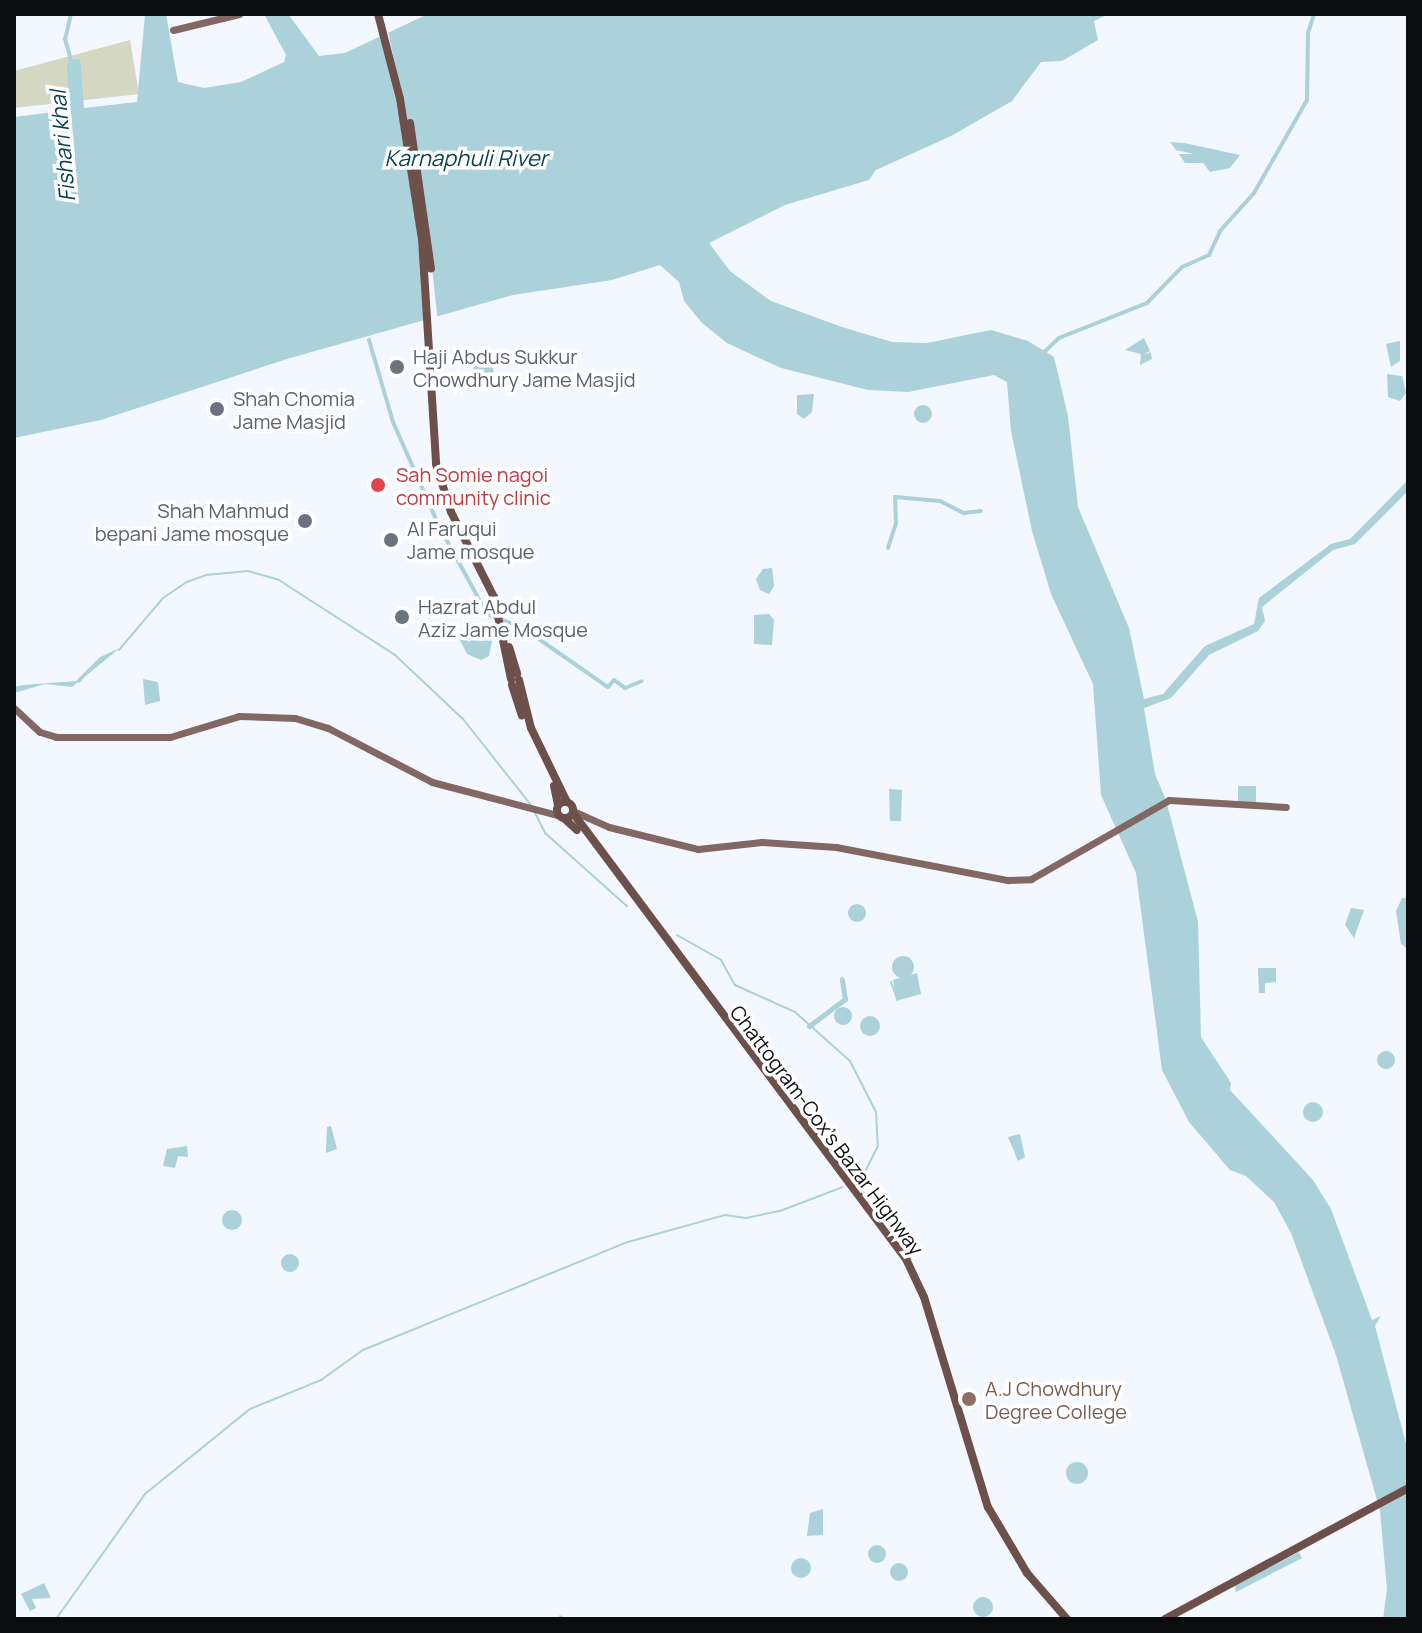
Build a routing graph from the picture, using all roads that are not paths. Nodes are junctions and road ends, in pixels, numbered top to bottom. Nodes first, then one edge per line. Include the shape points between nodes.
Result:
1 (239, 14) edge
2 (380, 14) edge
3 (173, 30) dead end
4 (15, 709) edge
5 (1286, 807) dead end
6 (564, 810) junction
7 (1408, 1488) edge
8 (1064, 1619) edge
9 (1165, 1619) edge

1 - 3 main road
2 - 6 highway via 418,162 442,475 454,510 488,570 515,680
4 - 6 main road via 40,732 56,737 170,737 239,716 295,718 328,728 435,783 542,810
5 - 6 main road via 1169,800 1031,879 1008,880 836,847 762,842 698,849
6 - 8 highway, Chattogram-Cox's Bazar Highway via 902,1261 920,1300 985,1508 1023,1574
7 - 9 highway

